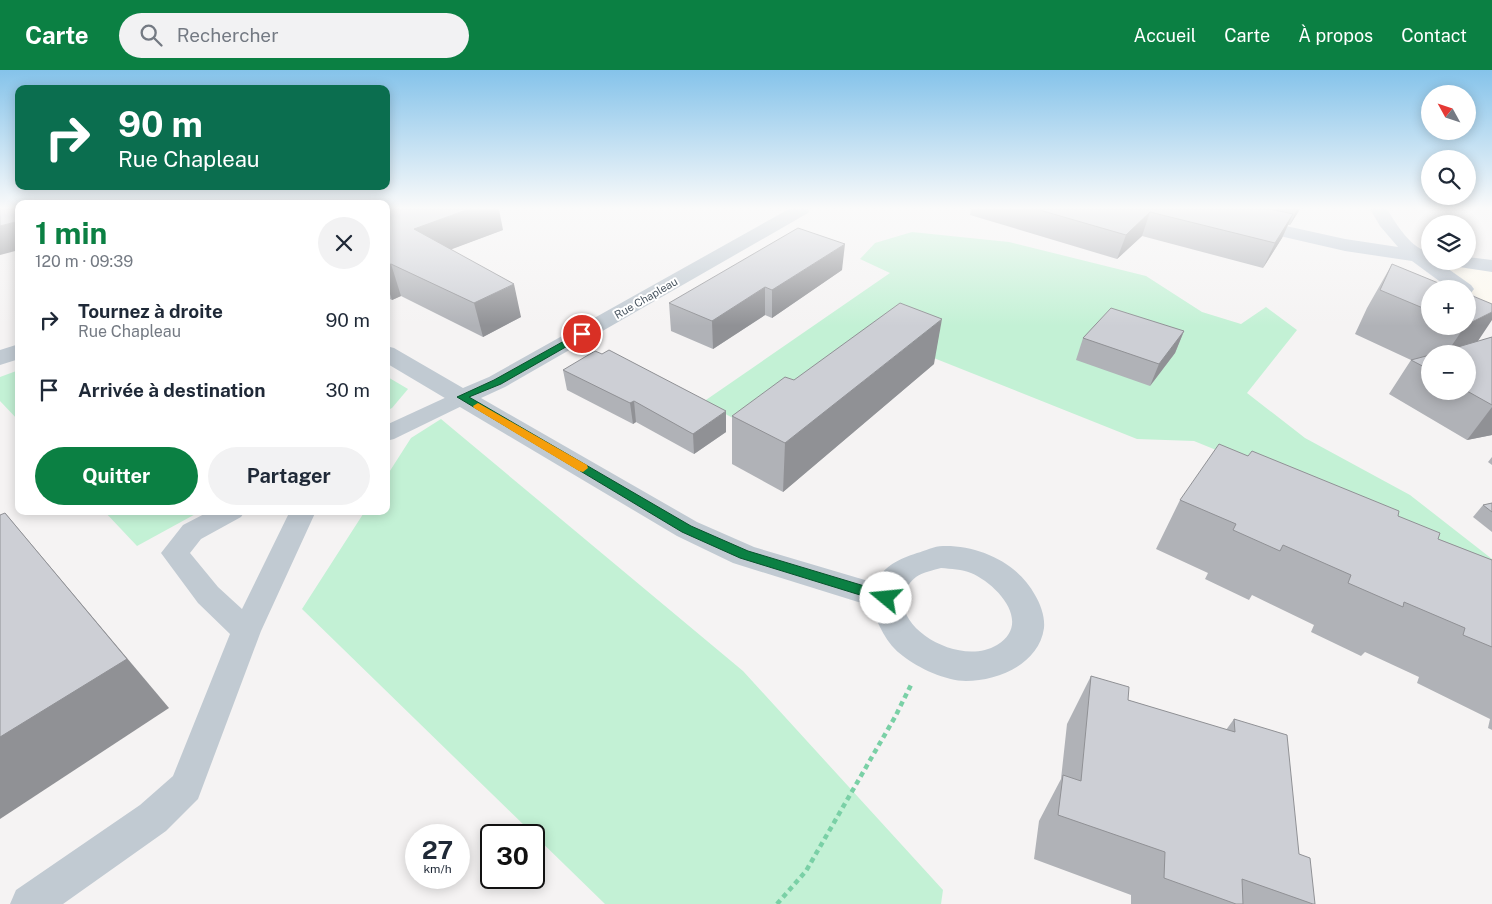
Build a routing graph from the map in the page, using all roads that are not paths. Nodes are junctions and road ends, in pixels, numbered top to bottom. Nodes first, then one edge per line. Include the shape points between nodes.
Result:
1 (733, 248) edge
2 (1364, 248) edge
3 (1421, 257) edge
4 (1476, 264) edge
5 (1492, 266) edge
6 (1441, 270) edge
7 (1453, 280) edge
8 (15, 352) edge
9 (390, 355) edge
10 (0, 358) edge
11 (462, 397) junction
12 (390, 432) edge
13 (224, 515) edge
14 (300, 515) edge
15 (886, 598) dead end
16 (246, 631) junction
17 (30, 904) edge

1 - 11 street, Rue Chapleau via 497,382
2 - 3 street
4 - 5 street
6 - 7 street
8 - 10 street
9 - 11 street
11 - 12 lane
11 - 15 street via 687,529 744,555
13 - 16 lane via 192,532 175,553 208,595
14 - 16 lane
16 - 17 lane via 186,787 153,818

